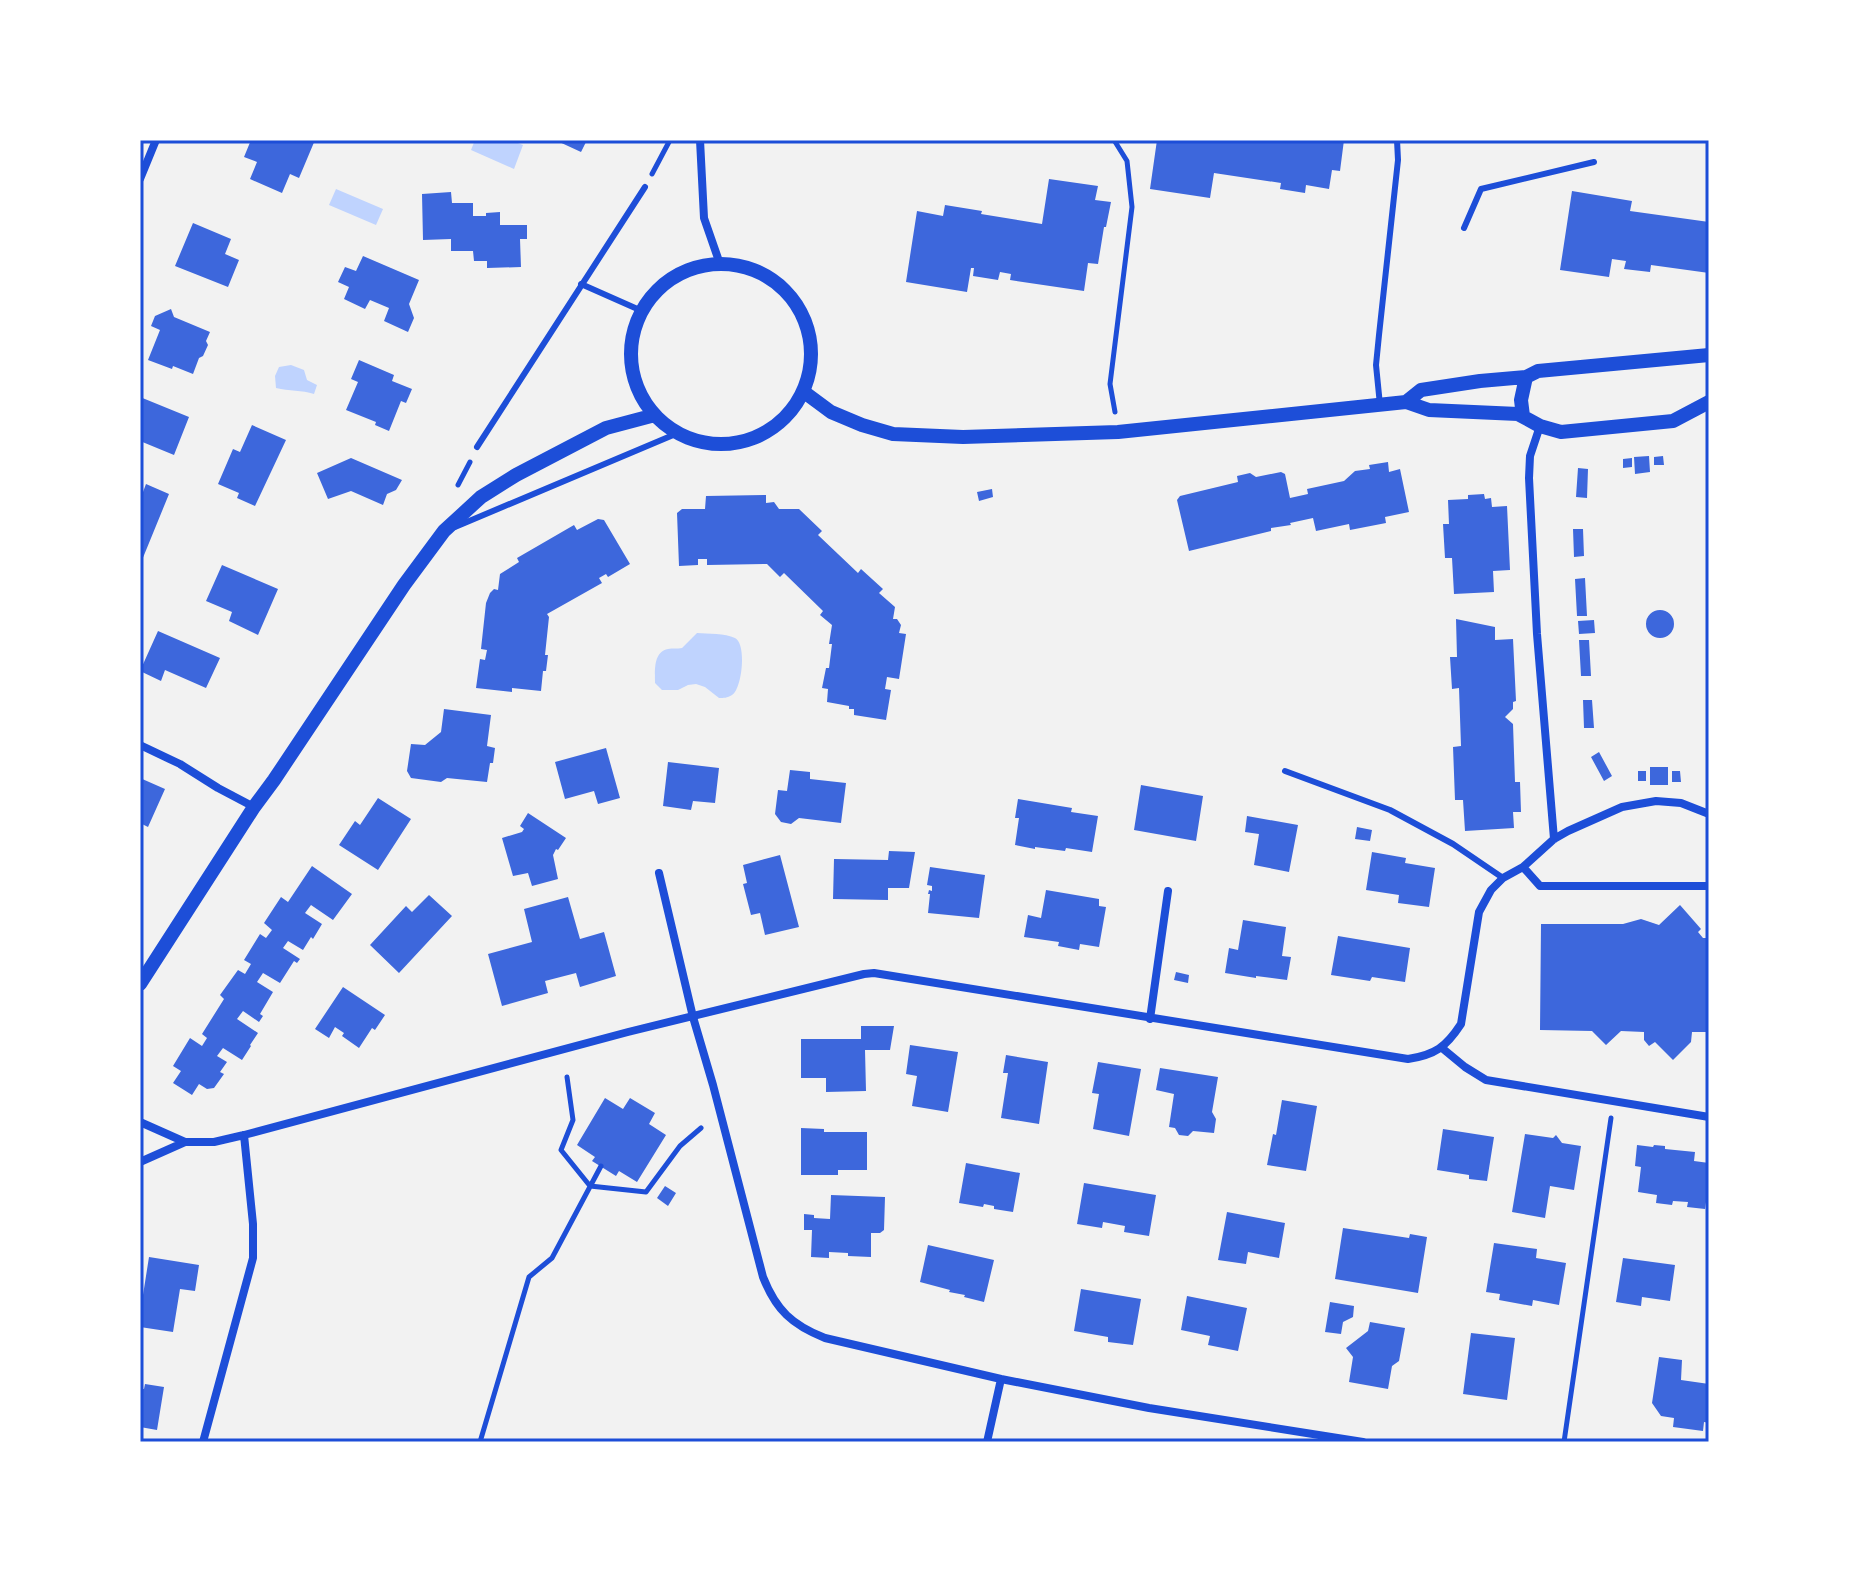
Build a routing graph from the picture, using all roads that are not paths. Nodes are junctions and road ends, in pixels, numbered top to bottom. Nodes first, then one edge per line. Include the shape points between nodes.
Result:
1 (156, 140) edge
2 (700, 140) edge
3 (1397, 140) edge
4 (1594, 162) dead end
5 (140, 179) edge
6 (645, 187) road end
7 (1464, 228) dead end
8 (720, 264) junction
9 (581, 284) junction
10 (642, 311) junction
11 (1705, 355) edge
12 (1709, 370) edge
13 (1526, 377) junction
14 (804, 392) junction
15 (1406, 402) junction
16 (1709, 402) edge
17 (1380, 405) junction
18 (655, 415) junction
19 (1523, 416) junction
20 (1540, 426) junction
21 (678, 433) junction
22 (477, 447) dead end
23 (444, 531) junction
24 (140, 745) edge
25 (1285, 771) dead end
26 (254, 807) junction
27 (1709, 814) edge
28 (1554, 839) junction
29 (1523, 867) junction
30 (659, 873) dead end
31 (1503, 878) junction
32 (1709, 886) edge
33 (1168, 891) dead end
34 (140, 984) edge
35 (693, 1017) junction
36 (1150, 1019) junction
37 (1442, 1048) junction
38 (1709, 1117) edge
39 (140, 1122) edge
40 (244, 1135) junction
41 (185, 1142) junction
42 (140, 1162) edge
43 (1001, 1379) junction
44 (203, 1442) edge
45 (987, 1442) edge
46 (1363, 1442) edge

1 - 5 street
2 - 8 street via 704,218
3 - 17 lane via 1376,365
4 - 7 lane via 1481,189
6 - 9 lane
8 - 10 street via 674,277
8 - 14 street via 750,268 777,283 797,305 810,332 812,363
9 - 10 lane
9 - 22 lane
10 - 18 street via 633,337 632,365 639,392
11 - 12 street
11 - 13 street via 1538,371
13 - 15 street via 1421,390
13 - 19 street
14 - 17 street via 831,412 893,434 963,437 1118,432
14 - 21 street via 787,416 764,434 735,443 706,443
15 - 17 street
15 - 19 street via 1429,410
16 - 20 street via 1673,421 1561,432
18 - 21 street
18 - 23 street via 606,428 516,475 481,497
19 - 20 street
20 - 28 street via 1529,478
21 - 23 lane
23 - 26 street
24 - 26 street
25 - 31 lane via 1390,810
26 - 34 street
27 - 28 street via 1681,803 1633,804
28 - 29 street
29 - 31 street
29 - 32 street via 1540,886
30 - 35 street
31 - 37 street via 1479,912 1461,1024
33 - 36 street
35 - 36 street via 874,973
35 - 40 street
35 - 43 street via 763,1277 779,1307 799,1326 825,1338
36 - 37 street via 1408,1059
37 - 38 street via 1486,1080
39 - 41 street
40 - 41 street
40 - 44 street via 253,1258
41 - 42 street
43 - 45 street
43 - 46 street

